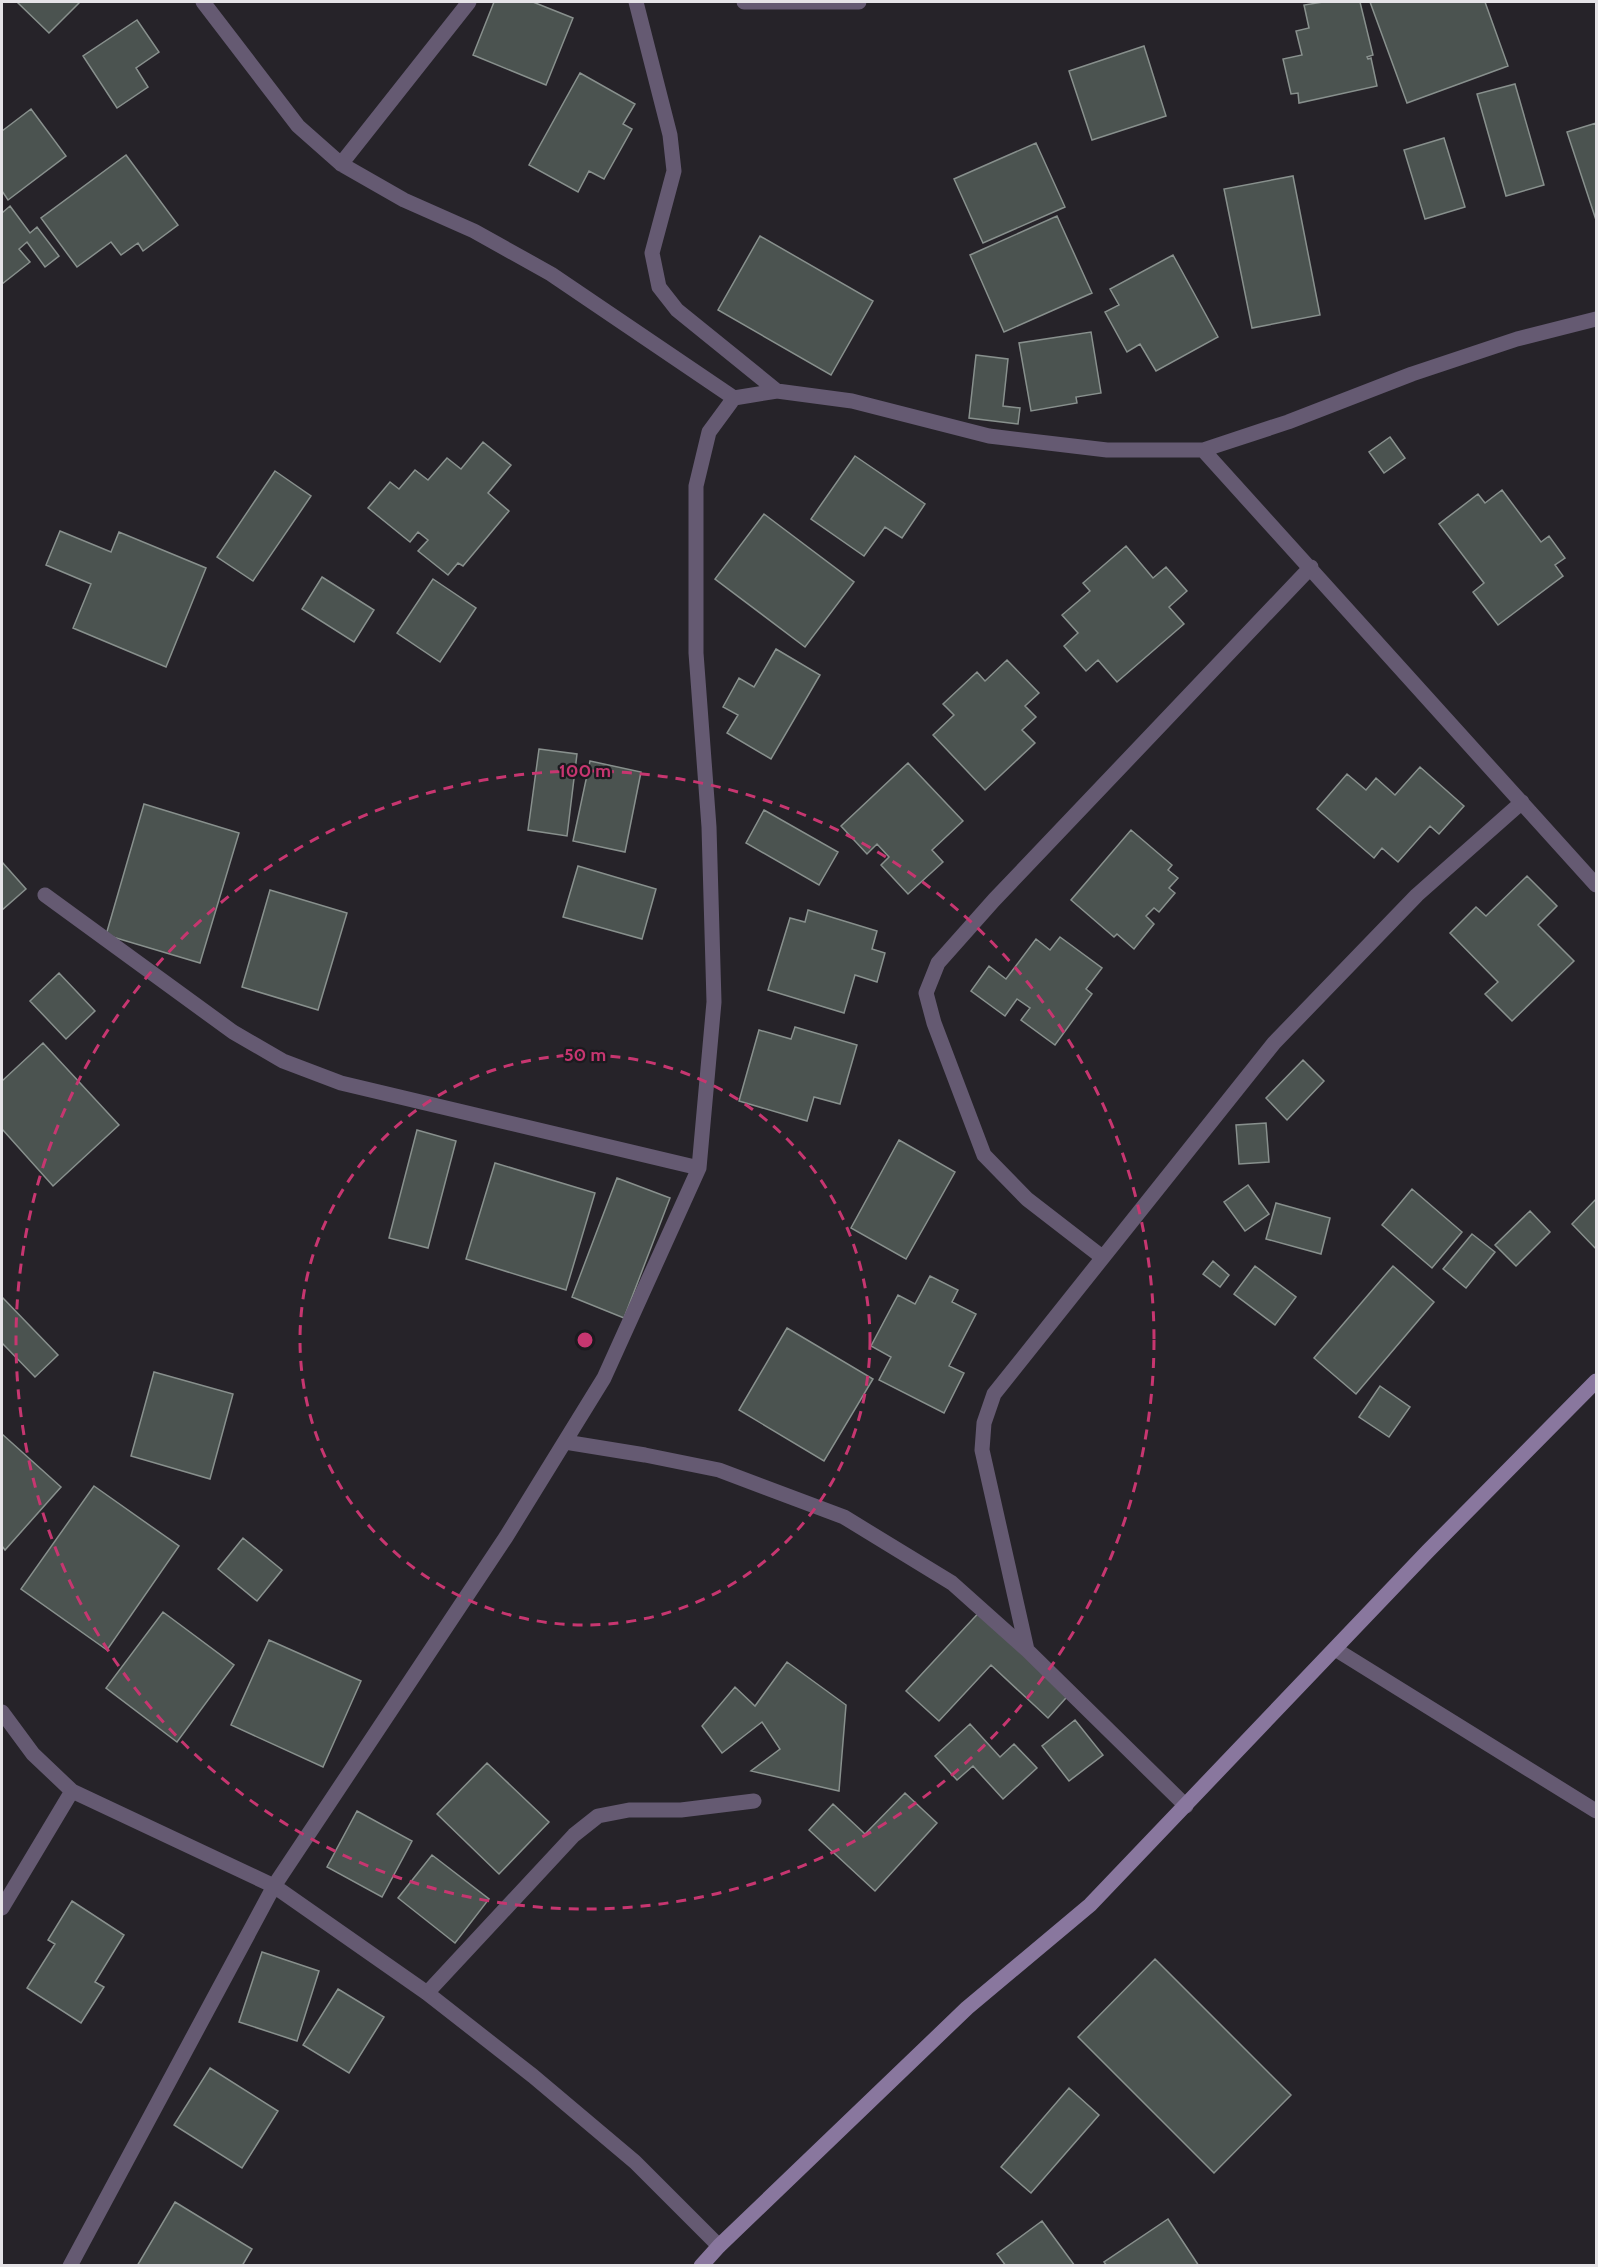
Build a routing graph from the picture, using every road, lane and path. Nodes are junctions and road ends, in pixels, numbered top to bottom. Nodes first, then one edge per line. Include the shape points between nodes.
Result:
1 (203, 2) edge
2 (468, 2) edge
3 (636, 2) edge
4 (744, 2) edge
5 (859, 2) edge
6 (341, 164) junction
7 (1596, 319) edge
8 (777, 391) junction
9 (734, 398) junction
10 (1203, 450) junction
11 (1311, 567) junction
12 (1522, 802) junction
13 (1596, 885) edge
14 (45, 895) dead end
15 (699, 1168) junction
16 (1102, 1257) junction
17 (1596, 1381) edge
18 (565, 1442) junction
19 (1335, 1648) junction
20 (1027, 1650) junction
21 (2, 1712) edge
22 (72, 1791) junction
23 (754, 1802) dead end
24 (1186, 1806) junction
25 (1596, 1811) edge
26 (273, 1886) junction
27 (2, 1908) edge
28 (427, 1993) junction
29 (719, 2246) junction
30 (70, 2265) edge
31 (701, 2265) edge

1 - 6 street via 298,126
2 - 6 street
3 - 8 street via 669,135 674,171 652,253 659,287 677,310
4 - 5 street
6 - 9 street via 551,274
7 - 10 street via 1517,339 1423,370
8 - 9 street
8 - 10 street via 852,400 988,436 1107,450
9 - 15 street via 709,432 696,486 696,653 709,827 714,1002
10 - 11 street
11 - 12 street
11 - 16 street via 994,900 938,963 926,993 984,1155 1027,1199
12 - 13 street
12 - 16 street via 1417,894 1274,1043
14 - 15 street via 233,1032 284,1061 341,1083
15 - 18 street via 604,1378
16 - 20 street via 994,1394 984,1423 982,1450
17 - 19 street
18 - 20 street via 719,1470 844,1517 952,1583
18 - 26 street
19 - 24 street
19 - 25 street
20 - 24 street
21 - 22 street via 33,1754
22 - 26 street
22 - 27 street
23 - 28 street via 681,1810 629,1810 598,1816 574,1835
24 - 29 street via 1090,1905 968,2008
26 - 28 street
26 - 30 street
28 - 29 street via 635,2162
29 - 31 street

